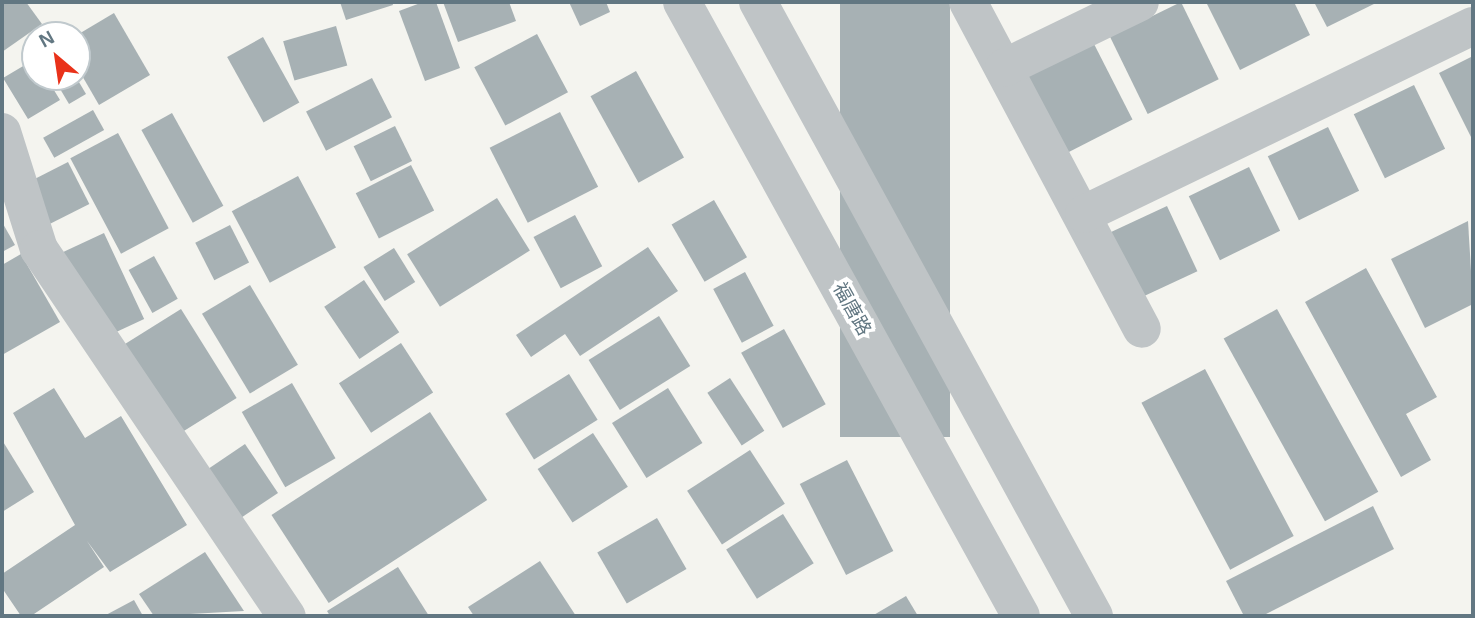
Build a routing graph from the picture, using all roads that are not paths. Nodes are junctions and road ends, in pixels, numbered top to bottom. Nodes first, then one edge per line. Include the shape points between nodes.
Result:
1 (682, 2) edge
2 (758, 2) edge
3 (968, 2) edge
4 (1140, 2) edge
5 (1473, 26) edge
6 (1004, 68) junction
7 (2, 132) edge
8 (1084, 214) junction
9 (1142, 329) dead end
10 (286, 616) edge
11 (1021, 616) edge
12 (1094, 616) edge

1 - 11 street, 福唐路
2 - 12 street
3 - 6 street
4 - 6 street
5 - 8 street
6 - 8 street
7 - 10 street via 39,249
8 - 9 street

